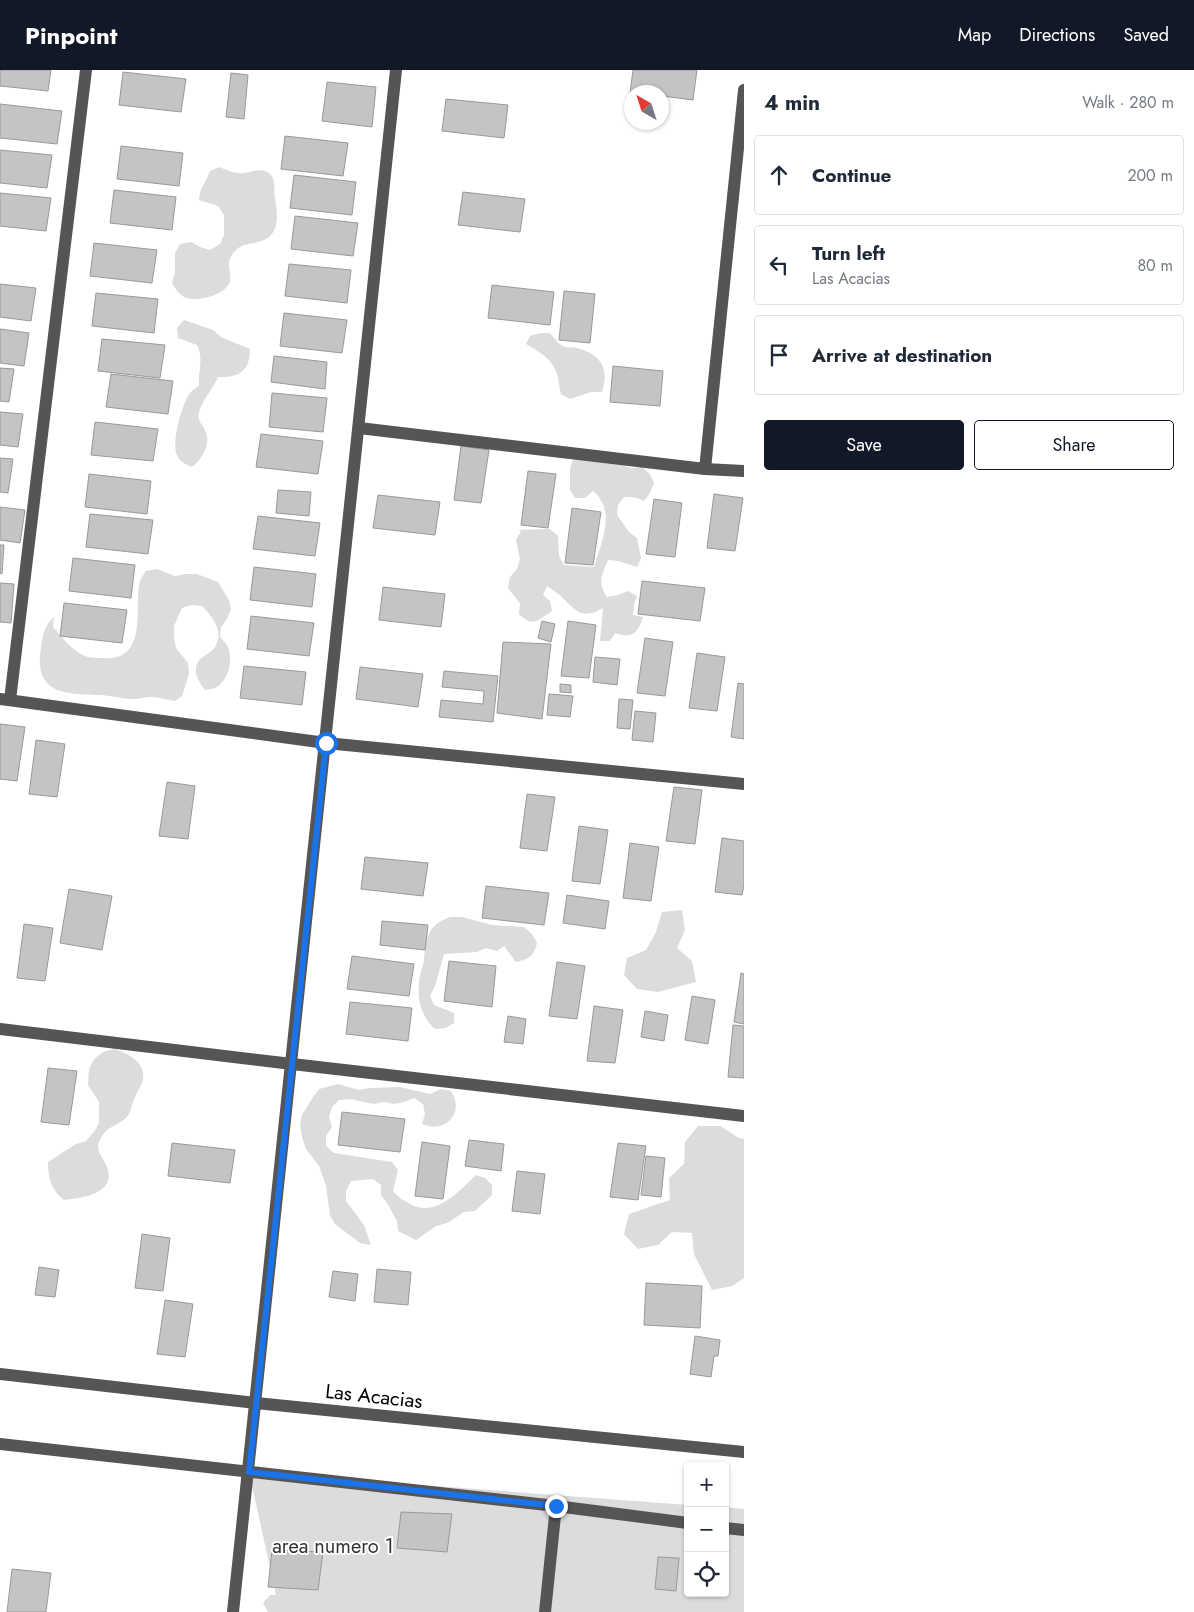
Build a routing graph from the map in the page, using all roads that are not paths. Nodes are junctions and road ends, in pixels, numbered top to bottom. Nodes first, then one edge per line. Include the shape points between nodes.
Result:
1 (86, 70) edge
2 (396, 70) edge
3 (744, 90) edge
4 (359, 428) junction
5 (704, 469) junction
6 (744, 471) edge
7 (5, 700) edge
8 (326, 743) junction
9 (744, 784) edge
10 (0, 1029) edge
11 (292, 1064) junction
12 (744, 1116) edge
13 (0, 1374) edge
14 (256, 1403) junction
15 (0, 1444) edge
16 (744, 1452) edge
17 (249, 1472) junction
18 (556, 1506) junction
19 (684, 1522) edge
20 (729, 1528) edge
21 (744, 1530) edge
22 (233, 1612) edge
23 (545, 1612) edge

1 - 7 street
2 - 4 street
3 - 5 street
4 - 5 street
4 - 8 street
5 - 6 street
7 - 8 street
8 - 9 street
8 - 11 street
10 - 11 street
11 - 12 street
11 - 14 street
13 - 14 street, Las Acacias
14 - 16 street, Las Acacias
14 - 17 street
15 - 17 street
17 - 18 street
17 - 22 street
18 - 19 street
18 - 23 street
20 - 21 street

